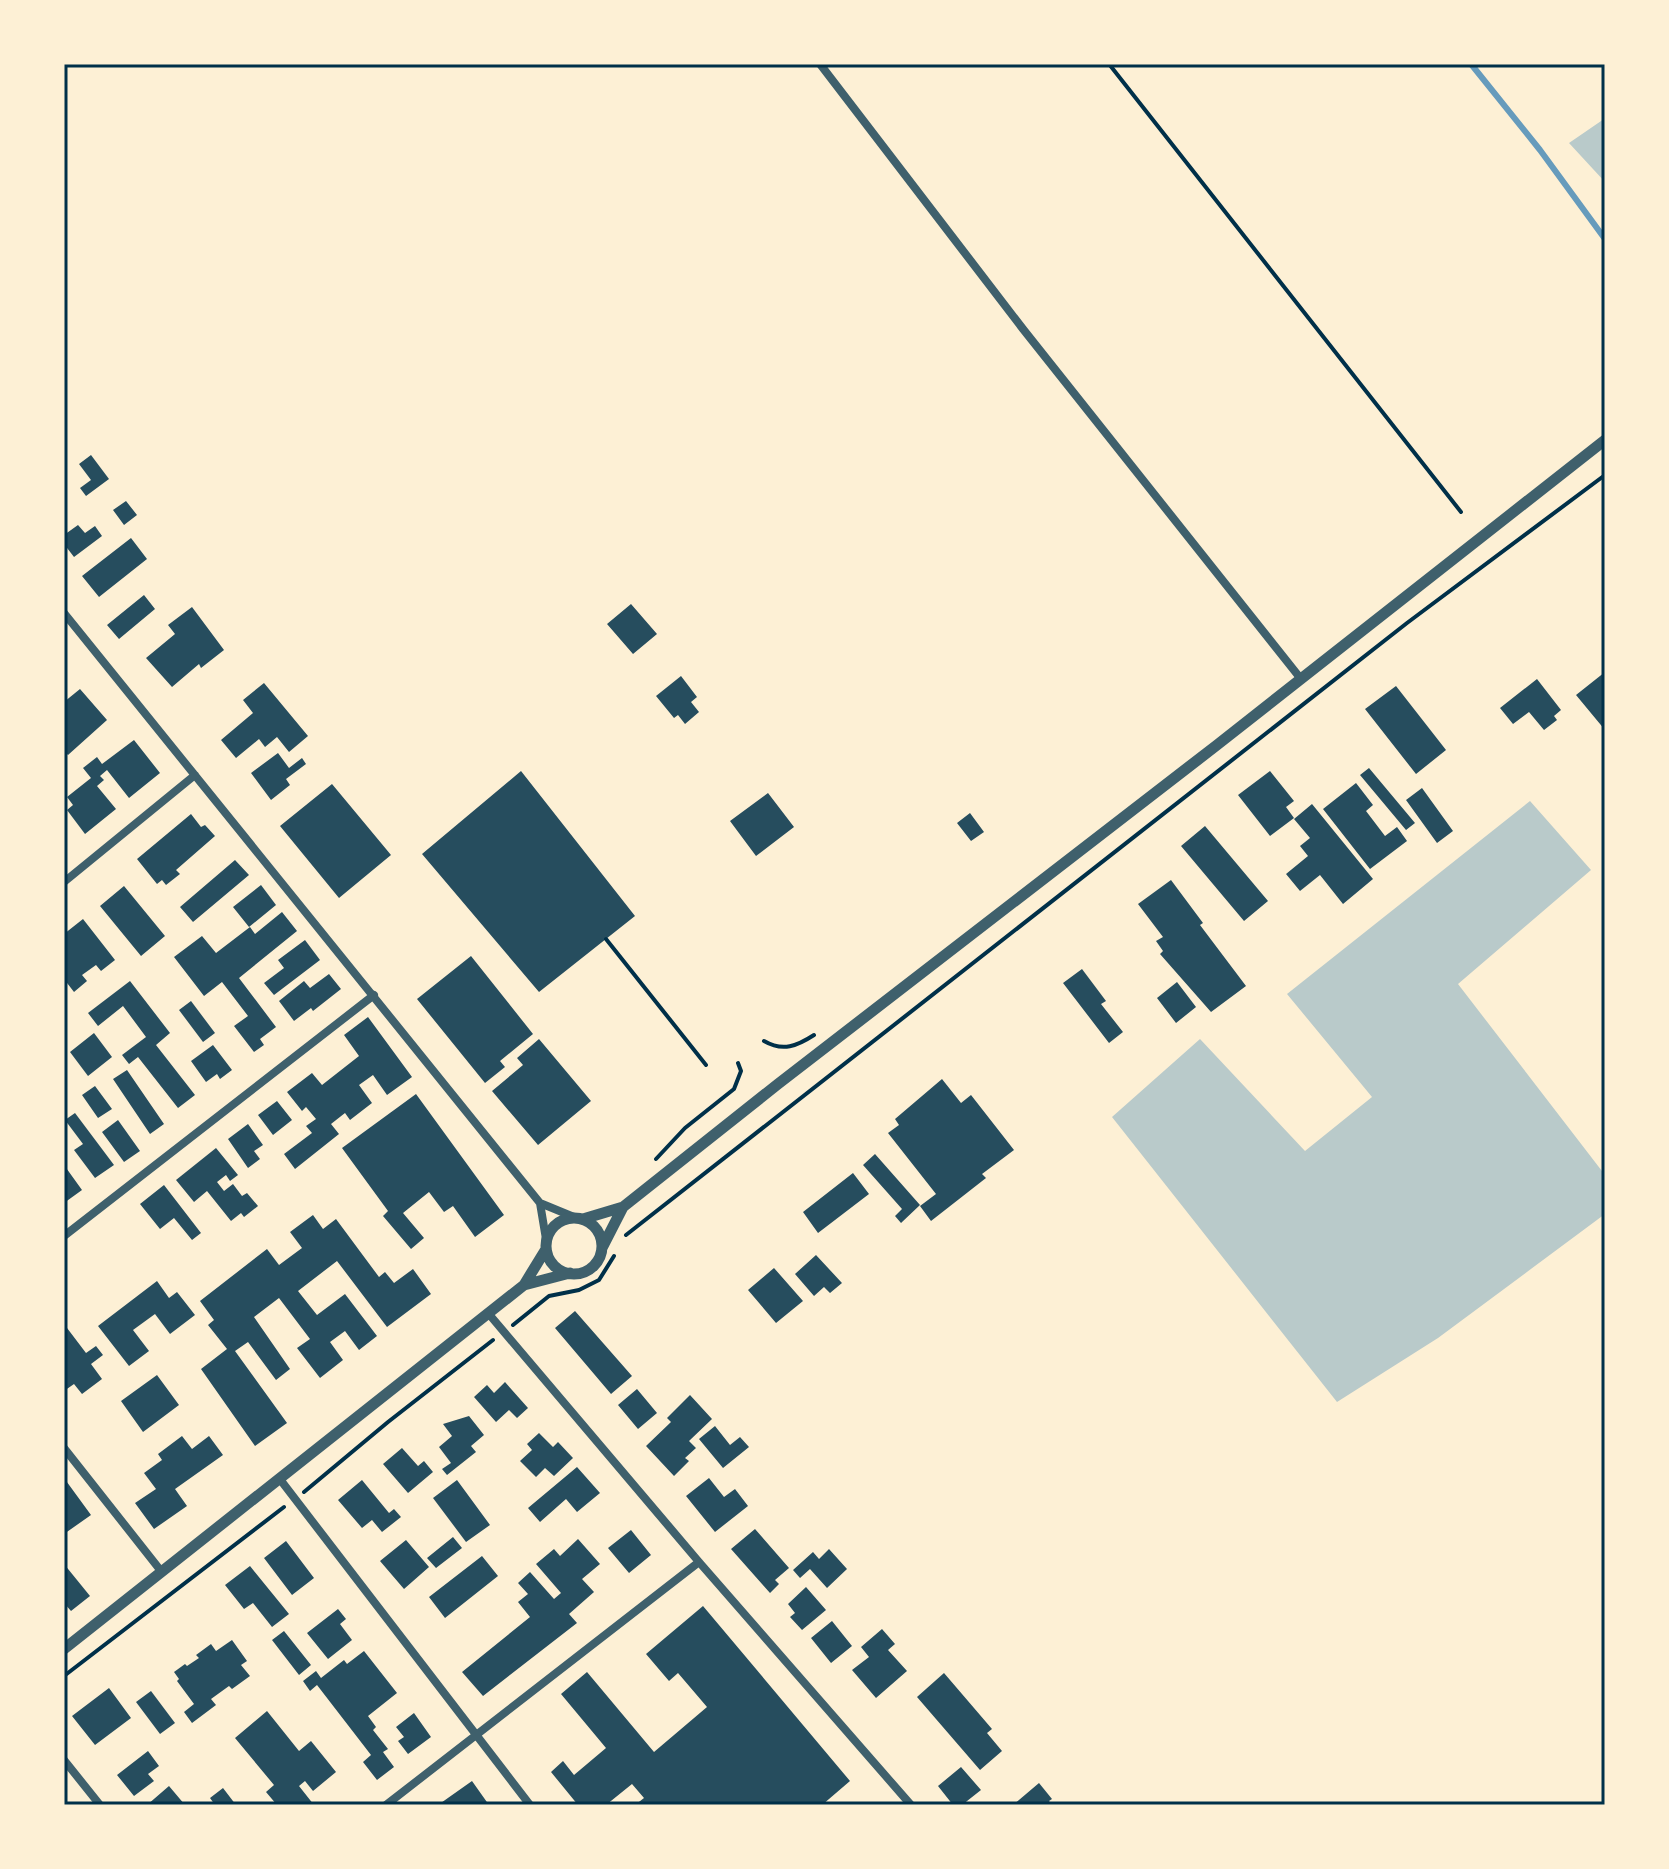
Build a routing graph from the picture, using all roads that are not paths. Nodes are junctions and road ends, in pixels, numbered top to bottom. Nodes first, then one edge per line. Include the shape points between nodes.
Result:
1 (820, 64) edge
2 (1605, 440) edge
3 (64, 613) edge
4 (1301, 679) junction
5 (195, 775) junction
6 (64, 882) edge
7 (374, 995) junction
8 (540, 1203) junction
9 (623, 1207) junction
10 (578, 1218) junction
11 (64, 1236) edge
12 (546, 1244) junction
13 (602, 1248) junction
14 (570, 1273) junction
15 (524, 1285) junction
16 (488, 1313) junction
17 (64, 1448) edge
18 (279, 1478) junction
19 (699, 1562) junction
20 (161, 1571) junction
21 (64, 1649) edge
22 (476, 1737) junction
23 (64, 1760) edge
24 (100, 1805) edge
25 (386, 1805) edge
26 (530, 1805) edge
27 (911, 1805) edge

1 - 4 street
2 - 4 street
3 - 5 street
4 - 9 street
5 - 6 street
5 - 7 street
7 - 8 street
7 - 11 street
8 - 10 street
8 - 12 street
9 - 10 street
9 - 13 street
10 - 12 street via 556,1224
10 - 13 street via 597,1230
12 - 14 street via 554,1265
12 - 15 street
13 - 14 street via 587,1270
14 - 15 street
15 - 16 street
16 - 18 street
16 - 19 street
17 - 20 street
18 - 20 street
18 - 22 street
19 - 22 street
19 - 27 street
20 - 21 street
22 - 25 street
22 - 26 street
23 - 24 street

